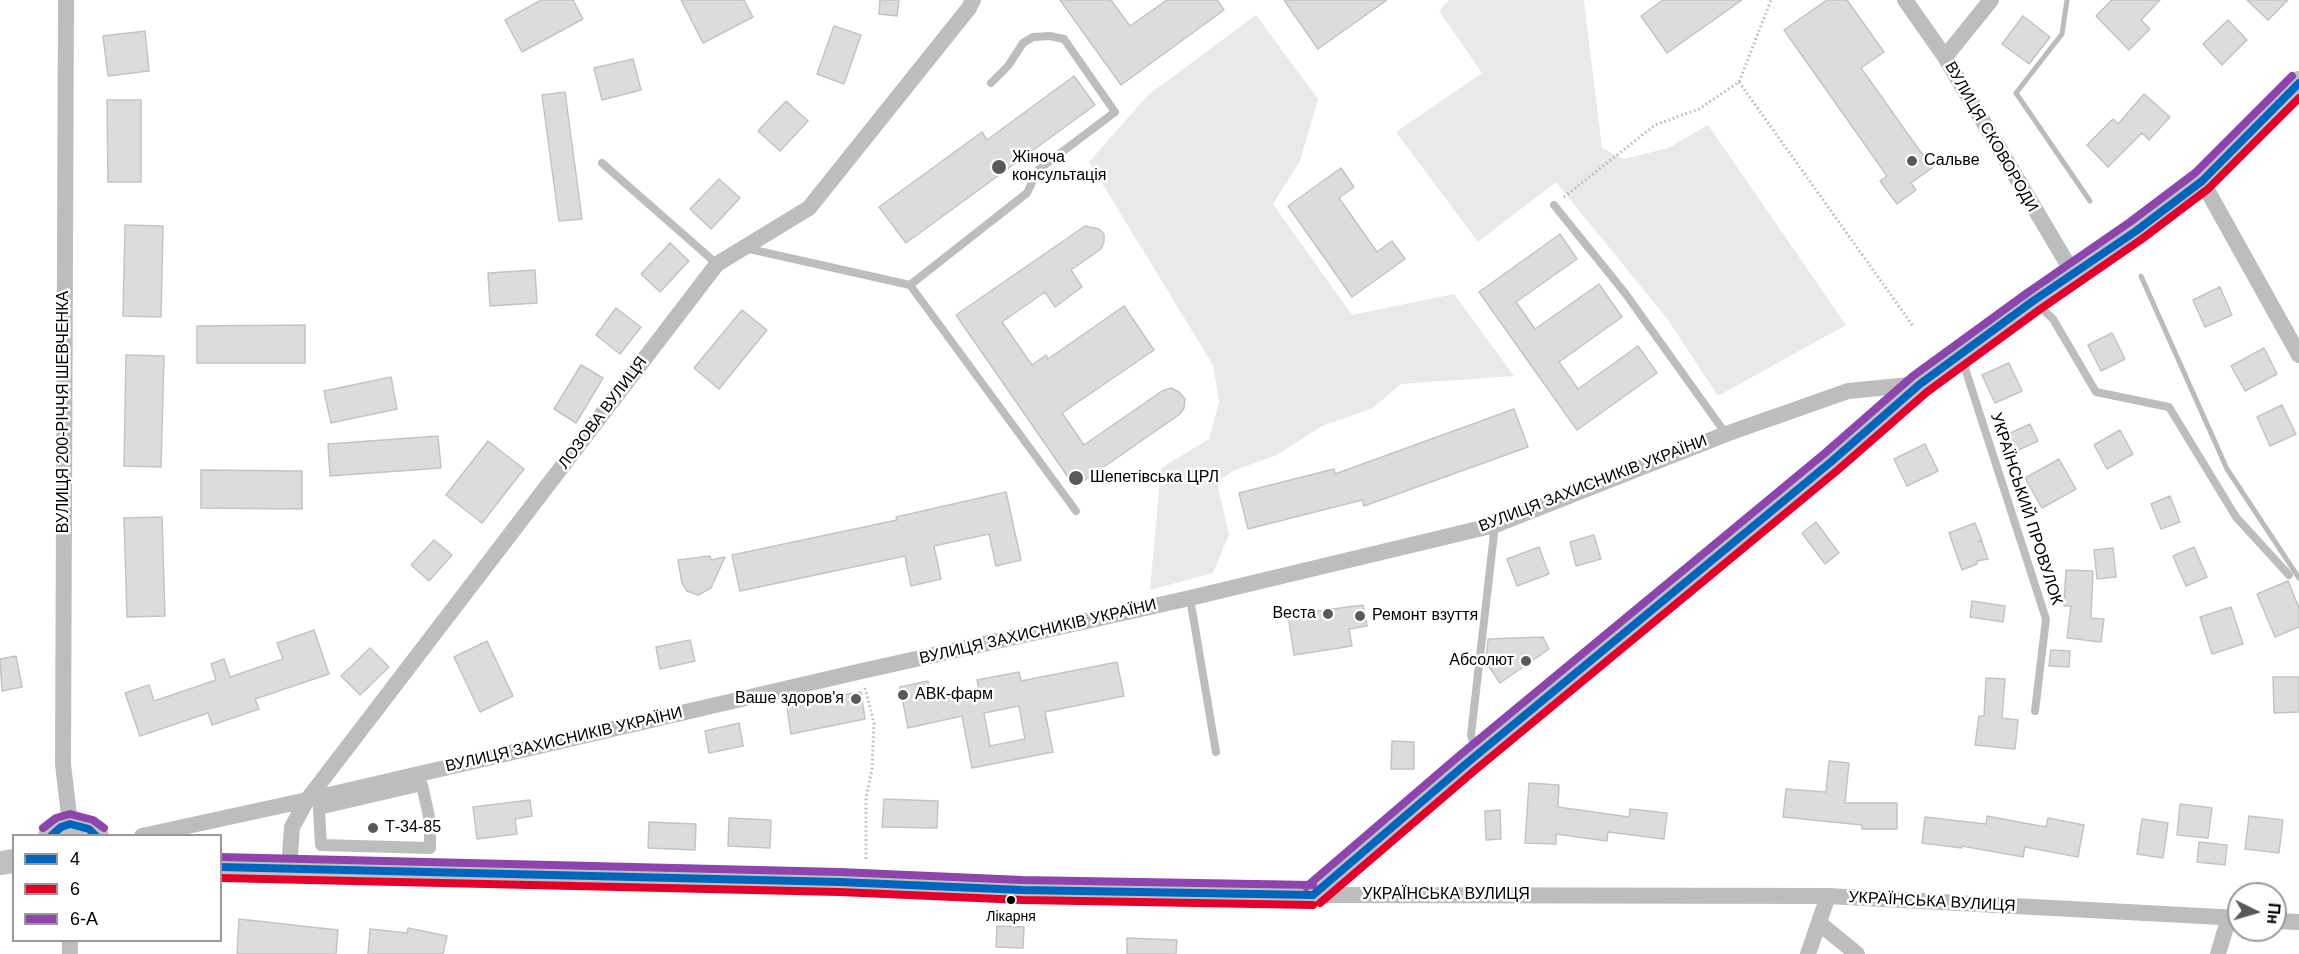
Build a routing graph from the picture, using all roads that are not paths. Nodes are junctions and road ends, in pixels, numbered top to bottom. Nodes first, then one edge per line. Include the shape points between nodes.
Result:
1 (66, 0) edge
2 (973, 0) edge
3 (1905, 0) edge
4 (1991, 0) edge
5 (1944, 57) junction
6 (991, 83) dead end
7 (2299, 83) edge
8 (602, 163) dead end
9 (2202, 181) junction
10 (1554, 205) road end
11 (744, 248) junction
12 (717, 264) junction
13 (2074, 275) junction
14 (910, 285) junction
15 (2033, 301) junction
16 (1960, 355) junction
17 (2299, 355) edge
18 (1920, 384) junction
19 (1726, 434) junction
20 (1076, 512) dead end
21 (1495, 525) junction
22 (2289, 575) dead end
23 (1190, 598) junction
24 (2035, 711) dead end
25 (1216, 752) dead end
26 (1477, 756) junction
27 (422, 785) joint
28 (307, 800) junction
29 (60, 830) edge
30 (95, 834) edge
31 (151, 834) edge
32 (222, 867) edge
33 (288, 869) junction
34 (1312, 895) junction
35 (1828, 896) junction
36 (2227, 917) edge
37 (1819, 923) junction
38 (2227, 933) edge
39 (1808, 954) edge
40 (1857, 954) edge
41 (2218, 954) edge

1 - 29 street, ВУЛИЦЯ 200-РІЧЧЯ ШЕВЧЕНКА
2 - 11 street, ЛОЗОВА ВУЛИЦЯ via 809,208
3 - 5 street, ВУЛИЦЯ СКОВОРОДИ
4 - 5 street
5 - 13 street, ВУЛИЦЯ СКОВОРОДИ
6 - 14 lane via 1023,43 1033,37 1064,39 1115,112 1038,170 1027,193
7 - 9 main road
8 - 12 lane
9 - 13 main road
9 - 17 street
10 - 19 lane via 1625,293
11 - 12 street, ЛОЗОВА ВУЛИЦЯ
11 - 14 lane
12 - 28 street, ЛОЗОВА ВУЛИЦЯ
13 - 15 main road
14 - 20 lane
15 - 16 main road
15 - 22 lane via 2053,319 2096,392 2169,407 2236,517
16 - 18 main road
16 - 24 lane, УКРАЇНСЬКИЙ ПРОВУЛОК via 2046,619
18 - 19 street, ВУЛИЦЯ ЗАХИСНИКІВ УКРАЇНИ via 1848,391
18 - 26 main road
19 - 21 street, ВУЛИЦЯ ЗАХИСНИКІВ УКРАЇНИ
21 - 23 street, ВУЛИЦЯ ЗАХИСНИКІВ УКРАЇНИ
21 - 26 lane via 1471,735
23 - 25 lane
23 - 28 street, ВУЛИЦЯ ЗАХИСНИКІВ УКРАЇНИ
26 - 34 main road
27 - 27 street via 430,821 430,848 321,845 319,809
28 - 31 street, ВУЛИЦЯ ЗАХИСНИКІВ УКРАЇНИ
28 - 33 street, ЛОЗОВА ВУЛИЦЯ via 292,826
29 - 30 main road via 89,829
32 - 33 main road, УКРАЇНСЬКА ВУЛИЦЯ
33 - 34 main road, УКРАЇНСЬКА ВУЛИЦЯ via 840,882 1034,891
34 - 35 street, УКРАЇНСЬКА ВУЛИЦЯ
35 - 36 street, УКРАЇНСЬКА ВУЛИЦЯ
35 - 37 street
37 - 39 street
37 - 40 street
38 - 41 street

